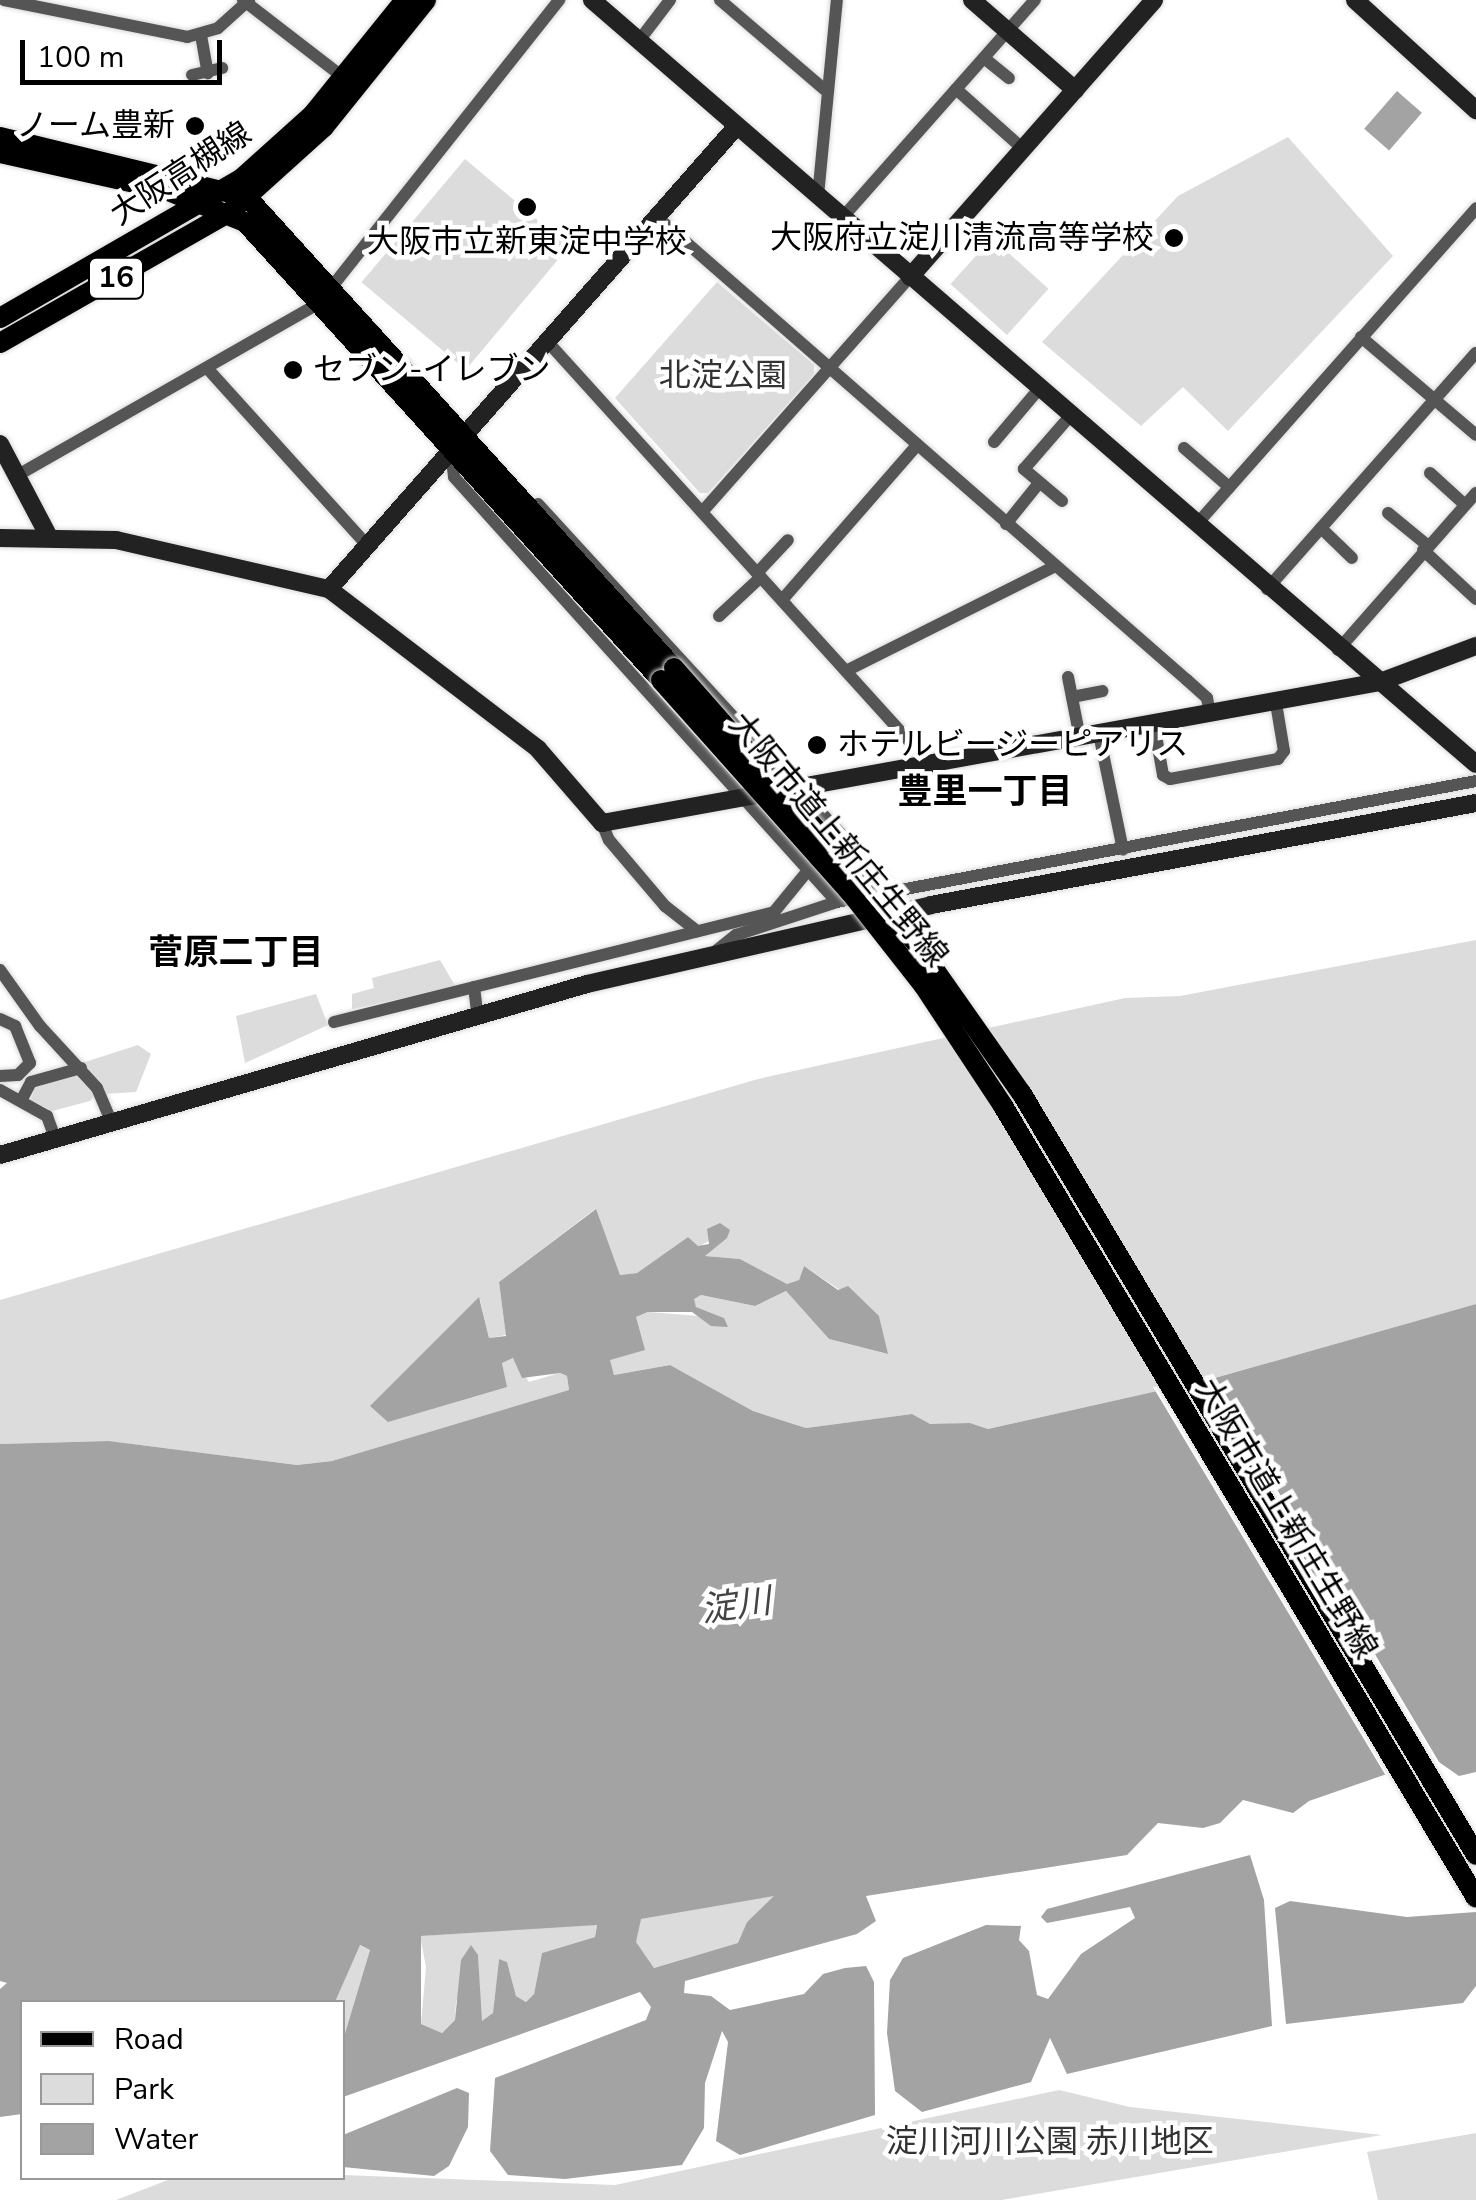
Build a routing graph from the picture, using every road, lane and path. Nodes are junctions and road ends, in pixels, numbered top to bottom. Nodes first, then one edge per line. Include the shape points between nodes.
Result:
1 (4, 0) edge
2 (405, 0) edge
3 (426, 0) edge
4 (559, 0) edge
5 (592, 0) edge
6 (670, 0) edge
7 (720, 0) edge
8 (837, 0) edge
9 (972, 0) edge
10 (1035, 0) edge
11 (1154, 0) edge
12 (1354, 0) edge
13 (246, 1) edge
14 (1007, 32) junction
15 (201, 35) junction
16 (638, 42) junction
17 (984, 58) junction
18 (192, 76) dead end
19 (1009, 78) dead end
20 (351, 84) junction
21 (825, 90) junction
22 (956, 90) junction
23 (1075, 90) junction
24 (1476, 110) edge
25 (736, 127) junction
26 (0, 137) edge
27 (1023, 149) junction
28 (0, 152) edge
29 (227, 188) junction
30 (818, 196) junction
31 (204, 201) junction
32 (239, 204) junction
33 (1476, 208) edge
34 (656, 217) junction
35 (842, 218) junction
36 (910, 278) junction
37 (326, 296) junction
38 (0, 318) edge
39 (1361, 337) junction
40 (546, 340) junction
41 (0, 343) edge
42 (1476, 354) edge
43 (207, 368) junction
44 (827, 368) junction
45 (1039, 389) junction
46 (1436, 399) junction
47 (1070, 416) junction
48 (1473, 426) edge
49 (994, 442) dead end
50 (0, 444) edge
51 (457, 444) junction
52 (917, 444) junction
53 (1184, 448) dead end
54 (1430, 472) dead end
55 (18, 475) junction
56 (1039, 483) junction
57 (1229, 487) junction
58 (1476, 493) edge
59 (1062, 502) dead end
60 (1465, 505) junction
61 (702, 512) junction
62 (1388, 513) dead end
63 (1006, 524) junction
64 (1196, 525) junction
65 (1321, 528) junction
66 (48, 535) junction
67 (0, 538) edge
68 (788, 540) dead end
69 (365, 544) junction
70 (1425, 548) junction
71 (1352, 558) dead end
72 (1054, 567) junction
73 (759, 575) junction
74 (1267, 588) junction
75 (330, 589) junction
76 (1476, 599) edge
77 (782, 600) junction
78 (719, 616) dead end
79 (1476, 646) edge
80 (1338, 650) junction
81 (846, 671) junction
82 (667, 674) junction
83 (1068, 677) dead end
84 (1380, 682) junction
85 (1102, 691) dead end
86 (1072, 697) junction
87 (1276, 702) junction
88 (1210, 714) junction
89 (1154, 724) junction
90 (1099, 734) junction
91 (1080, 738) junction
92 (1476, 764) edge
93 (921, 766) junction
94 (1476, 780) edge
95 (804, 788) junction
96 (748, 797) junction
97 (1476, 802) edge
98 (602, 823) junction
99 (1122, 850) junction
100 (810, 868) junction
101 (895, 893) junction
102 (837, 902) junction
103 (697, 931) junction
104 (711, 956) junction
105 (0, 970) edge
106 (474, 987) junction
107 (477, 1012) junction
108 (0, 1019) edge
109 (334, 1022) dead end
110 (81, 1068) junction
111 (0, 1076) edge
112 (0, 1090) edge
113 (22, 1099) junction
114 (112, 1121) junction
115 (55, 1138) junction
116 (0, 1154) edge
117 (1476, 1855) edge
118 (1476, 1898) edge

1 - 15 street via 179,37
2 - 20 main road, 大阪高槻線 / 16
3 - 20 main road, 大阪高槻線 / 16
4 - 37 street
5 - 16 street
6 - 16 street
7 - 21 street
8 - 21 street
9 - 14 street
10 - 14 street
11 - 23 street
12 - 24 street
13 - 15 street
13 - 20 street
14 - 17 street
14 - 23 street
15 - 18 street via 215,71
16 - 25 street
17 - 19 street
17 - 22 street
20 - 29 main road, 大阪高槻線 / 16
20 - 32 main road, 大阪高槻線 / 16
21 - 30 street
22 - 27 street
22 - 35 street
23 - 27 street
25 - 30 street
25 - 34 street
26 - 29 main road, 大阪市道上新庄生野線
27 - 36 street
28 - 31 main road, 大阪市道上新庄生野線
29 - 31 main road, 大阪高槻線 / 16
29 - 32 main road, 大阪市道上新庄生野線
30 - 35 street
31 - 32 main road, 大阪市道上新庄生野線
31 - 38 main road, 大阪高槻線 / 16
32 - 37 main road, 大阪市道上新庄生野線
32 - 41 main road, 大阪高槻線 / 16
33 - 39 street
34 - 40 street
34 - 44 street
35 - 36 street
36 - 44 street
36 - 45 street
37 - 43 street
37 - 51 main road, 大阪市道上新庄生野線
39 - 46 street
39 - 57 street
40 - 51 street
40 - 61 street
42 - 46 street
43 - 55 street
43 - 69 street
44 - 52 street
44 - 61 street
45 - 47 street
45 - 49 street
46 - 48 street
46 - 65 street
47 - 56 street via 1024,469
47 - 64 street
50 - 55 street
51 - 69 street
51 - 82 main road, 大阪市道上新庄生野線
51 - 95 street via 481,442
51 - 96 street via 454,477
52 - 63 street
52 - 77 street
53 - 57 street
54 - 60 street
55 - 66 street
56 - 59 street
56 - 63 street
57 - 64 street
58 - 60 street
60 - 70 street
61 - 73 street
62 - 70 street
63 - 72 street
64 - 74 street
65 - 71 street
65 - 74 street
66 - 67 street
66 - 75 street via 137,544
68 - 73 street
69 - 75 street
70 - 76 street
70 - 80 street
72 - 81 street
72 - 88 street via 1207,698
73 - 77 street
73 - 78 street
74 - 80 street
75 - 98 street via 538,748
77 - 81 street
79 - 84 street
80 - 84 street
81 - 93 street via 920,753
82 - 117 main road, 大阪市道上新庄生野線, bridge via 913,939 1022,1094
82 - 118 main road, 大阪市道上新庄生野線, bridge via 924,986 1003,1106
83 - 86 street
84 - 87 street
84 - 92 street
85 - 86 street
86 - 91 street
87 - 88 street
87 - 89 street via 1284,751 1278,760 1170,779 1163,774
88 - 89 street
89 - 90 street
90 - 91 street
90 - 99 street
91 - 93 street
93 - 95 street
94 - 99 street
95 - 96 street
95 - 101 street
96 - 98 street
96 - 100 street
97 - 104 street via 931,905
98 - 103 street via 665,906
99 - 101 street
100 - 102 street
100 - 103 street via 774,912
101 - 102 street
102 - 104 street via 736,935
103 - 106 street
104 - 107 street
105 - 110 street
106 - 107 street
106 - 109 street
107 - 114 street
108 - 111 street via 15,1026 30,1063 18,1075
110 - 113 street via 31,1082
110 - 114 street
112 - 113 street
113 - 115 street via 47,1116
114 - 115 street
115 - 116 street

